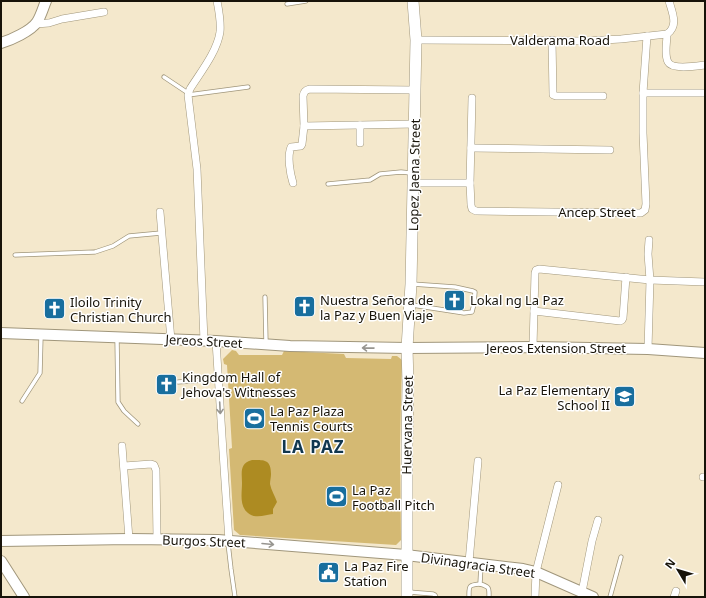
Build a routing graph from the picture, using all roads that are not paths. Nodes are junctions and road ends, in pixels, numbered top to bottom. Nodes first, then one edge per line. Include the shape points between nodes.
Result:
1 (46, 1) edge
2 (217, 1) edge
3 (306, 1) edge
4 (413, 1) edge
5 (669, 1) edge
6 (287, 4) dead end
7 (104, 12) dead end
8 (36, 24) junction
9 (667, 34) junction
10 (647, 36) junction
11 (416, 40) junction
12 (552, 40) junction
13 (1, 43) edge
14 (705, 65) edge
15 (164, 77) dead end
16 (248, 87) dead end
17 (415, 90) junction
18 (643, 93) junction
19 (705, 93) edge
20 (188, 94) junction
21 (603, 96) dead end
22 (472, 98) dead end
23 (415, 124) junction
24 (360, 125) junction
25 (304, 126) junction
26 (360, 142) dead end
27 (471, 148) junction
28 (610, 150) dead end
29 (414, 178) junction
30 (293, 183) dead end
31 (470, 183) junction
32 (328, 184) dead end
33 (160, 212) dead end
34 (161, 233) junction
35 (649, 240) dead end
36 (15, 256) dead end
37 (626, 278) junction
38 (650, 280) junction
39 (705, 282) edge
40 (411, 284) junction
41 (265, 297) dead end
42 (410, 305) junction
43 (534, 311) junction
44 (1, 333) edge
45 (41, 335) junction
46 (117, 338) junction
47 (171, 340) junction
48 (204, 341) junction
49 (216, 341) junction
50 (266, 344) junction
51 (533, 347) junction
52 (407, 348) junction
53 (648, 349) junction
54 (705, 353) edge
55 (218, 380) junction
56 (178, 382) dead end
57 (22, 401) dead end
58 (138, 424) dead end
59 (122, 446) dead end
60 (478, 461) dead end
61 (124, 466) junction
62 (558, 485) dead end
63 (598, 520) dead end
64 (129, 539) junction
65 (157, 539) junction
66 (1, 541) edge
67 (229, 541) junction
68 (406, 555) junction
69 (622, 557) dead end
70 (1, 561) edge
71 (469, 562) junction
72 (480, 564) junction
73 (536, 572) junction
74 (480, 584) junction
75 (582, 592) junction
76 (407, 594) edge
77 (24, 597) edge
78 (235, 597) edge
79 (436, 597) edge
80 (469, 597) edge
81 (489, 597) edge
82 (535, 597) edge
83 (593, 597) edge
84 (610, 597) edge

1 - 8 street
2 - 20 street via 220,32 210,57
3 - 6 lane
4 - 11 main road, Lopez Jaena Street
5 - 9 street via 674,22
7 - 8 street
8 - 13 street
9 - 10 street, Valderama Road
9 - 14 street via 669,64 680,67
10 - 12 street, Valderama Road via 586,41
10 - 18 street, Ancep Street
11 - 12 street, Valderama Road
11 - 17 main road, Lopez Jaena Street
12 - 21 street via 553,95
15 - 20 lane
16 - 20 lane
17 - 23 main road, Lopez Jaena Street
17 - 25 street via 306,90 303,96
18 - 19 street
18 - 31 street, Ancep Street via 646,204 645,210 641,213 476,211 471,205
20 - 48 street via 197,169
22 - 27 street, Ancep Street
23 - 24 street
23 - 29 main road, Lopez Jaena Street
24 - 25 street
24 - 26 street
25 - 30 street via 301,146 292,147 290,150
27 - 28 street
27 - 31 street, Ancep Street
29 - 31 street
29 - 32 lane via 401,172 380,174 370,180
29 - 40 main road, Lopez Jaena Street
33 - 34 street
34 - 36 lane via 129,236 114,246 95,252
34 - 47 street
35 - 38 street
37 - 38 street
37 - 43 street via 623,318 620,321
37 - 43 street via 536,270
38 - 39 street
38 - 53 street
40 - 42 main road, Lopez Jaena Street
40 - 42 lane via 471,290 475,292 475,298 472,312 468,313
41 - 50 lane
42 - 52 main road, Lopez Jaena Street
43 - 51 street
44 - 45 street, Jereos Street
45 - 46 street, Jereos Street
45 - 57 lane via 40,373
46 - 47 street, Jereos Street
46 - 58 lane via 118,402
47 - 48 street, Jereos Street
48 - 49 street, Jereos Street
49 - 50 street, Jereos Street
49 - 55 street
52 -> 50 street, Jereos Street
51 - 52 street, Jereos Extension Street
51 - 53 street, Jereos Extension Street
52 - 68 main road, Huervana Street
53 - 54 street, Jereos Extension Street
55 - 56 lane
55 -> 67 street
59 - 61 street
60 - 71 street
61 - 64 street
61 - 65 street via 154,465
62 - 73 street
63 - 75 street
64 - 65 street, Burgos Street
64 - 66 street, Burgos Street
65 - 67 street, Burgos Street
67 -> 68 street, Burgos Street
67 - 78 lane
68 - 71 street, Divinagracia Street
68 - 76 main road, Huervana Street
69 - 84 lane
70 - 77 street
71 - 72 street, Divinagracia Street
72 - 73 street, Divinagracia Street
72 - 74 lane
73 - 75 street, Divinagracia Street
73 - 82 street
74 - 80 lane via 470,586
74 - 81 lane via 488,587
75 - 83 street, Divinagracia Street
76 - 79 lane via 433,594

